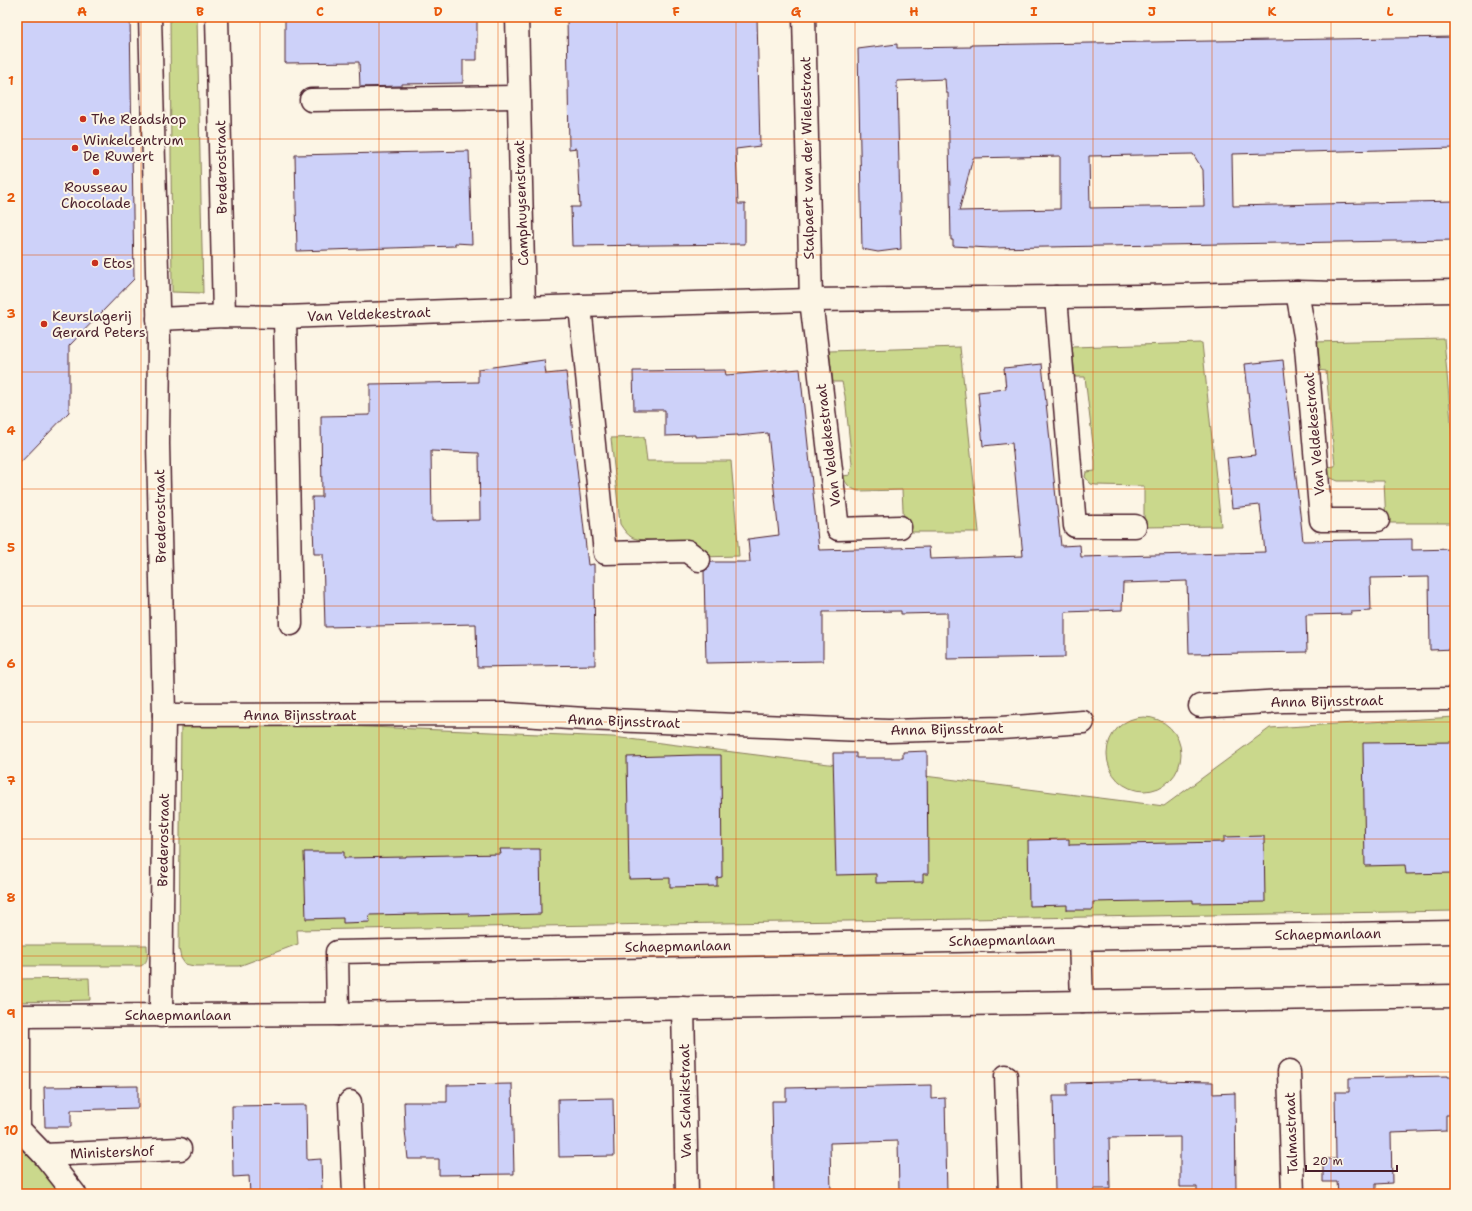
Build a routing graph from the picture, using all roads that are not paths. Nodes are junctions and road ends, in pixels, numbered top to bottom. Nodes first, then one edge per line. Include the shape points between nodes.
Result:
1 (150, 17) edge
2 (217, 17) edge
3 (516, 17) edge
4 (804, 17) edge
5 (518, 97) junction
6 (311, 100) dead end
7 (1455, 291) edge
8 (1297, 292) junction
9 (1056, 297) junction
10 (811, 300) junction
11 (580, 306) junction
12 (524, 308) junction
13 (224, 316) junction
14 (285, 317) junction
15 (158, 319) junction
16 (1378, 520) dead end
17 (1135, 526) dead end
18 (900, 527) dead end
19 (699, 560) dead end
20 (291, 624) dead end
21 (1455, 699) edge
22 (1200, 706) dead end
23 (164, 715) junction
24 (1083, 722) dead end
25 (1455, 932) edge
26 (1080, 938) junction
27 (1455, 996) edge
28 (1082, 1002) junction
29 (683, 1008) junction
30 (338, 1014) junction
31 (18, 1016) edge
32 (161, 1016) junction
33 (1289, 1072) dead end
34 (1006, 1076) dead end
35 (350, 1102) dead end
36 (18, 1129) edge
37 (180, 1149) dead end
38 (44, 1155) junction
39 (75, 1194) edge
40 (354, 1194) edge
41 (686, 1194) edge
42 (1010, 1194) edge
43 (1293, 1194) edge

1 - 15 street, Brederostraat
2 - 13 street, Brederostraat
3 - 5 street, Camphuysenstraat
4 - 10 street, Stalpaert van der Wielestraat
5 - 6 street
5 - 12 street, Camphuysenstraat
7 - 8 street, Van Veldekestraat
8 - 9 street, Van Veldekestraat
8 - 16 street, Van Veldekestraat via 1305,336 1321,520
9 - 10 street, Van Veldekestraat
9 - 17 street via 1074,526
10 - 11 street, Van Veldekestraat
10 - 18 street, Van Veldekestraat via 838,529
11 - 12 street, Van Veldekestraat
11 - 19 street via 605,553 687,551
12 - 14 street, Van Veldekestraat
13 - 14 street, Van Veldekestraat
13 - 15 street, Van Veldekestraat
14 - 20 street
15 - 23 street, Brederostraat via 158,459
21 - 22 street, Anna Bijnsstraat via 1283,701
23 - 24 street, Anna Bijnsstraat via 506,714 585,720 888,731 1001,728
23 - 32 street, Brederostraat
25 - 26 street, Schaepmanlaan
26 - 28 street
26 - 30 street, Schaepmanlaan via 337,952
27 - 28 street, Schaepmanlaan
28 - 29 street, Schaepmanlaan
29 - 30 street, Schaepmanlaan
29 - 41 street, Van Schaikstraat
30 - 32 street, Schaepmanlaan
31 - 32 street, Schaepmanlaan
31 - 36 street, Ministershof
33 - 43 street, Talmastraat
34 - 42 street
35 - 40 street
36 - 38 street, Ministershof
37 - 38 street, Ministershof
38 - 39 street, Ministershof

